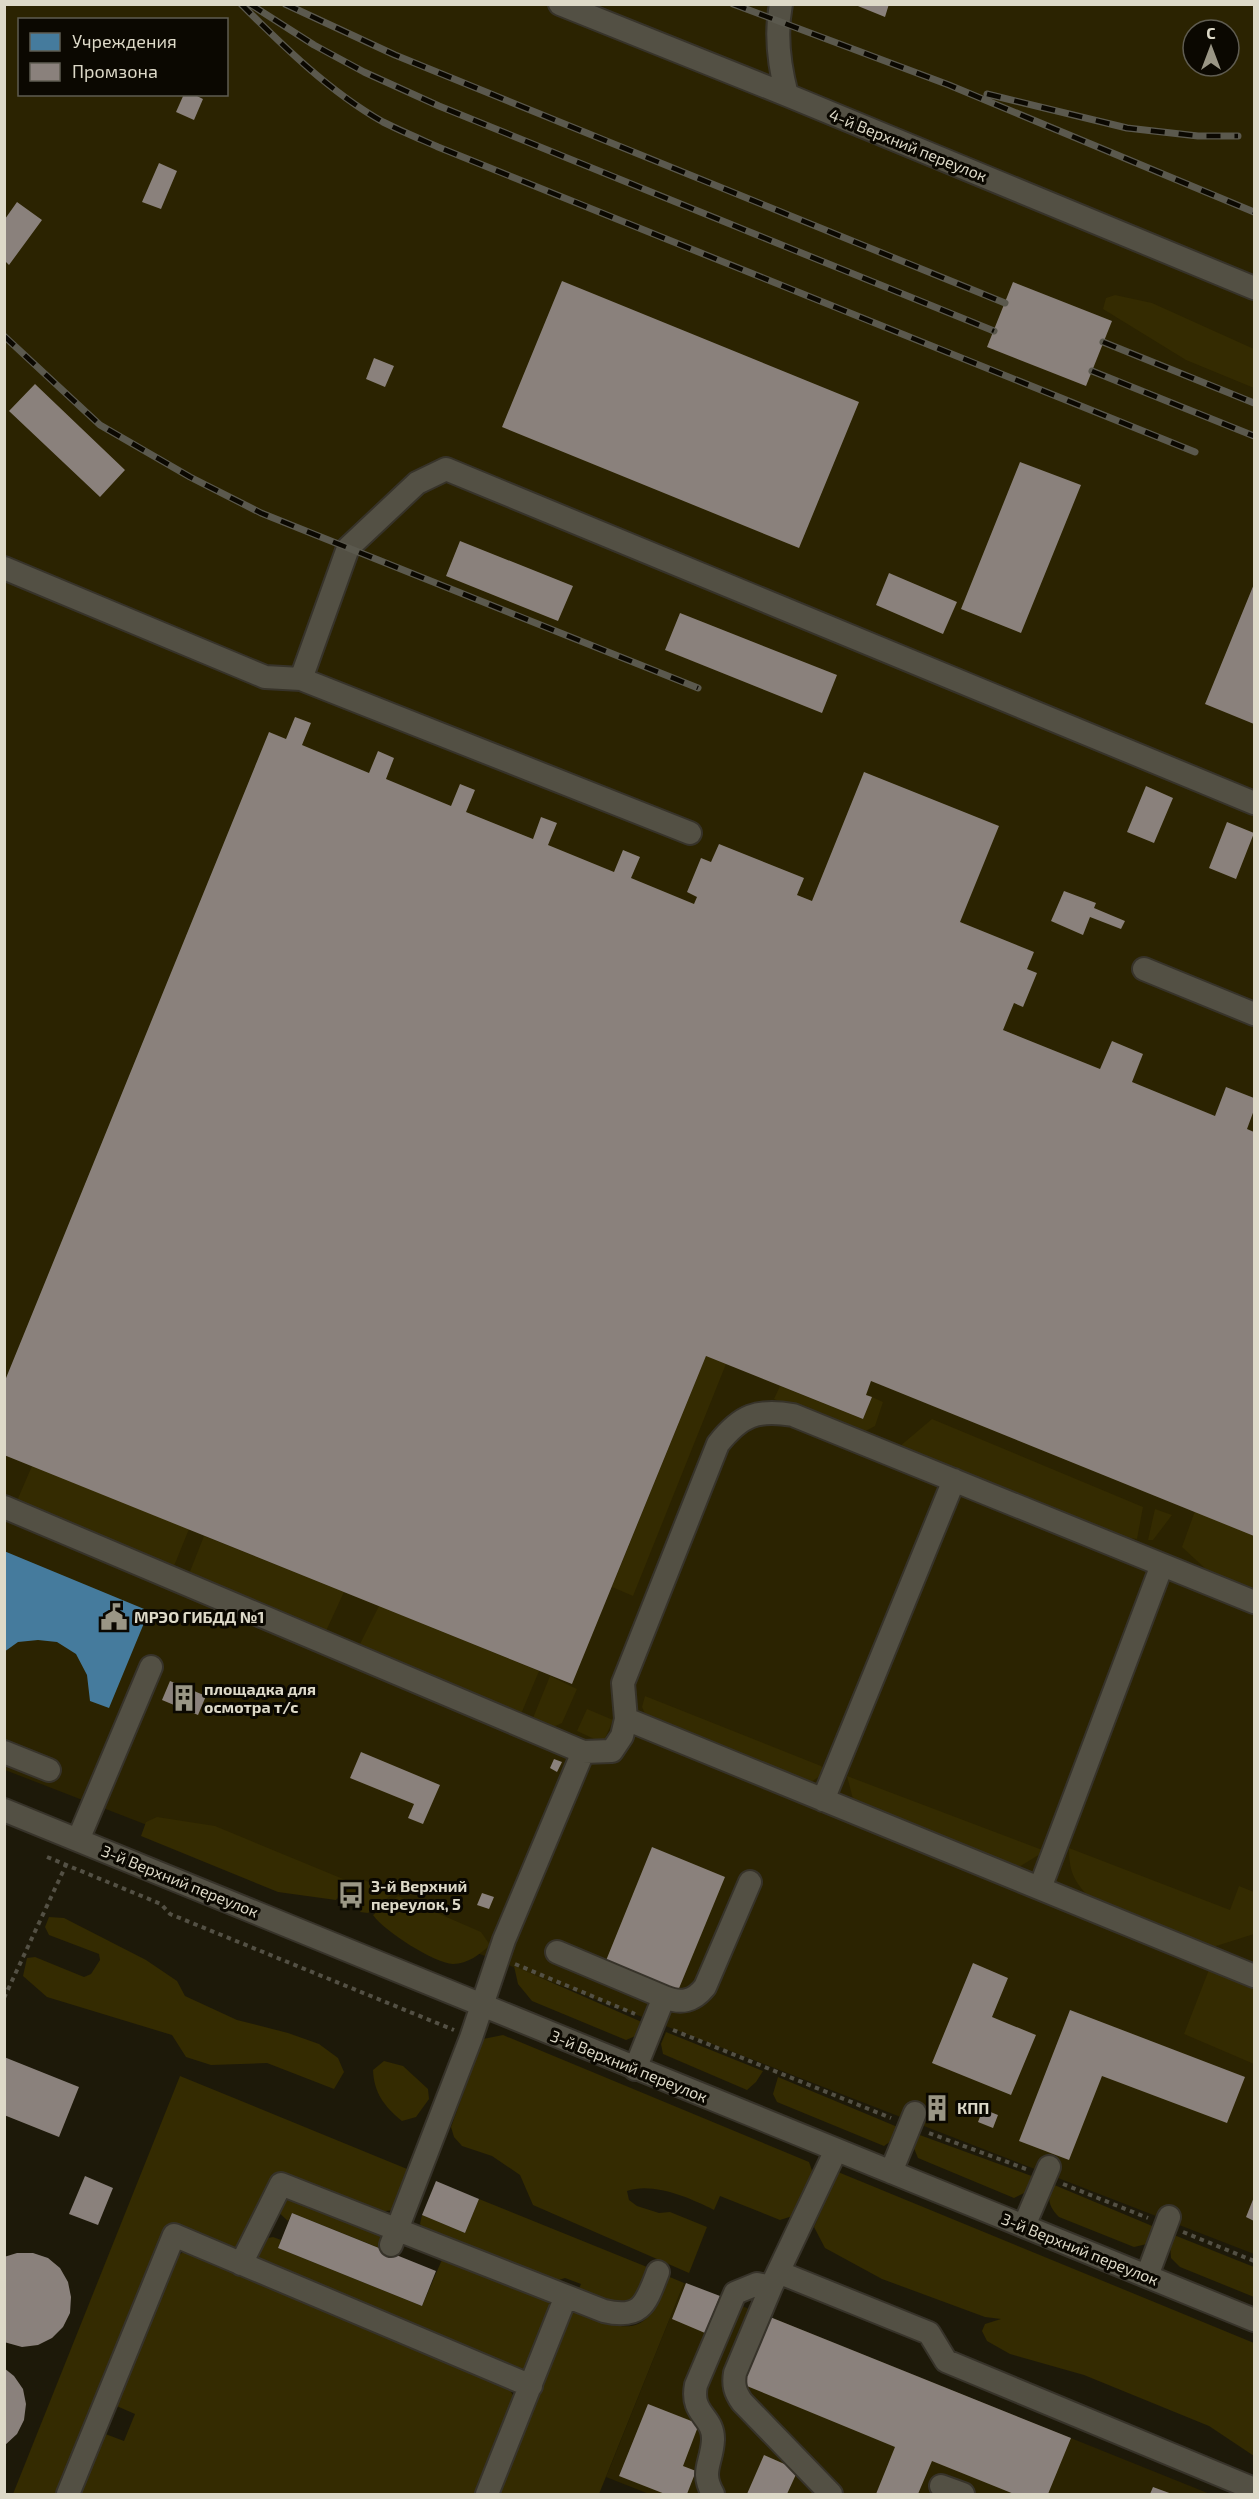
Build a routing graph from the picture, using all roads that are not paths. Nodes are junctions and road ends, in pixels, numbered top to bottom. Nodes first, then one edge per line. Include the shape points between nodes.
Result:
1 (560, 4) edge
2 (781, 4) edge
3 (787, 95) junction
4 (1254, 288) edge
5 (4, 568) edge
6 (301, 679) junction
7 (1254, 803) edge
8 (690, 833) dead end
9 (1144, 969) dead end
10 (1254, 1014) edge
11 (954, 1480) junction
12 (4, 1507) edge
13 (1162, 1565) junction
14 (1254, 1602) edge
15 (151, 1667) dead end
16 (626, 1719) junction
17 (4, 1752) edge
18 (583, 1752) junction
19 (49, 1770) dead end
20 (823, 1800) junction
21 (4, 1810) edge
22 (78, 1840) junction
23 (750, 1882) dead end
24 (1040, 1888) junction
25 (556, 1952) dead end
26 (1254, 1976) edge
27 (664, 1997) junction
28 (483, 2006) junction
29 (635, 2069) junction
30 (912, 2119) road end
31 (836, 2150) junction
32 (891, 2172) junction
33 (1047, 2172) road end
34 (1167, 2221) road end
35 (1024, 2226) junction
36 (394, 2237) junction
37 (242, 2264) junction
38 (658, 2272) dead end
39 (1147, 2276) junction
40 (775, 2279) junction
41 (566, 2296) junction
42 (1254, 2320) edge
43 (531, 2386) junction
44 (941, 2486) dead end
45 (1254, 2489) edge
46 (68, 2494) edge
47 (487, 2494) edge
48 (712, 2494) edge
49 (831, 2494) edge
50 (963, 2494) edge

1 - 3 street, 4-й Верхний переулок
2 - 3 street via 779,65
3 - 4 street, 4-й Верхний переулок
5 - 6 street via 265,677
6 - 7 street via 348,548 417,483 446,469
6 - 8 street
9 - 10 street
11 - 13 street
11 - 16 street via 793,1415 749,1415 731,1428 718,1444 623,1683
11 - 20 street
12 - 18 street
13 - 14 street
13 - 24 street
15 - 22 street
16 - 18 street via 622,1736 612,1751
16 - 20 street
17 - 19 street
18 - 28 street via 497,1942
20 - 24 street
21 - 22 street, 3-й Верхний переулок
22 - 28 street, 3-й Верхний переулок
23 - 27 street via 705,1987 687,2001
24 - 26 street
25 - 27 street
27 - 29 street
28 - 29 street, 3-й Верхний переулок
28 - 36 street
29 - 31 street, 3-й Верхний переулок
30 - 32 street
31 - 32 street, 3-й Верхний переулок
31 - 40 street
32 - 35 street, 3-й Верхний переулок
33 - 35 street
34 - 39 street
35 - 39 street, 3-й Верхний переулок
36 - 37 street via 281,2184
36 - 41 street
37 - 43 street
37 - 46 street via 174,2235
38 - 41 street via 648,2299 641,2309 630,2313 604,2311
39 - 42 street, 3-й Верхний переулок
40 - 45 street via 929,2333 946,2361
40 - 48 street via 735,2293 696,2385 697,2408 706,2417 714,2439 706,2483
40 - 49 street via 735,2373 736,2392
41 - 43 street
43 - 47 street
44 - 50 street

